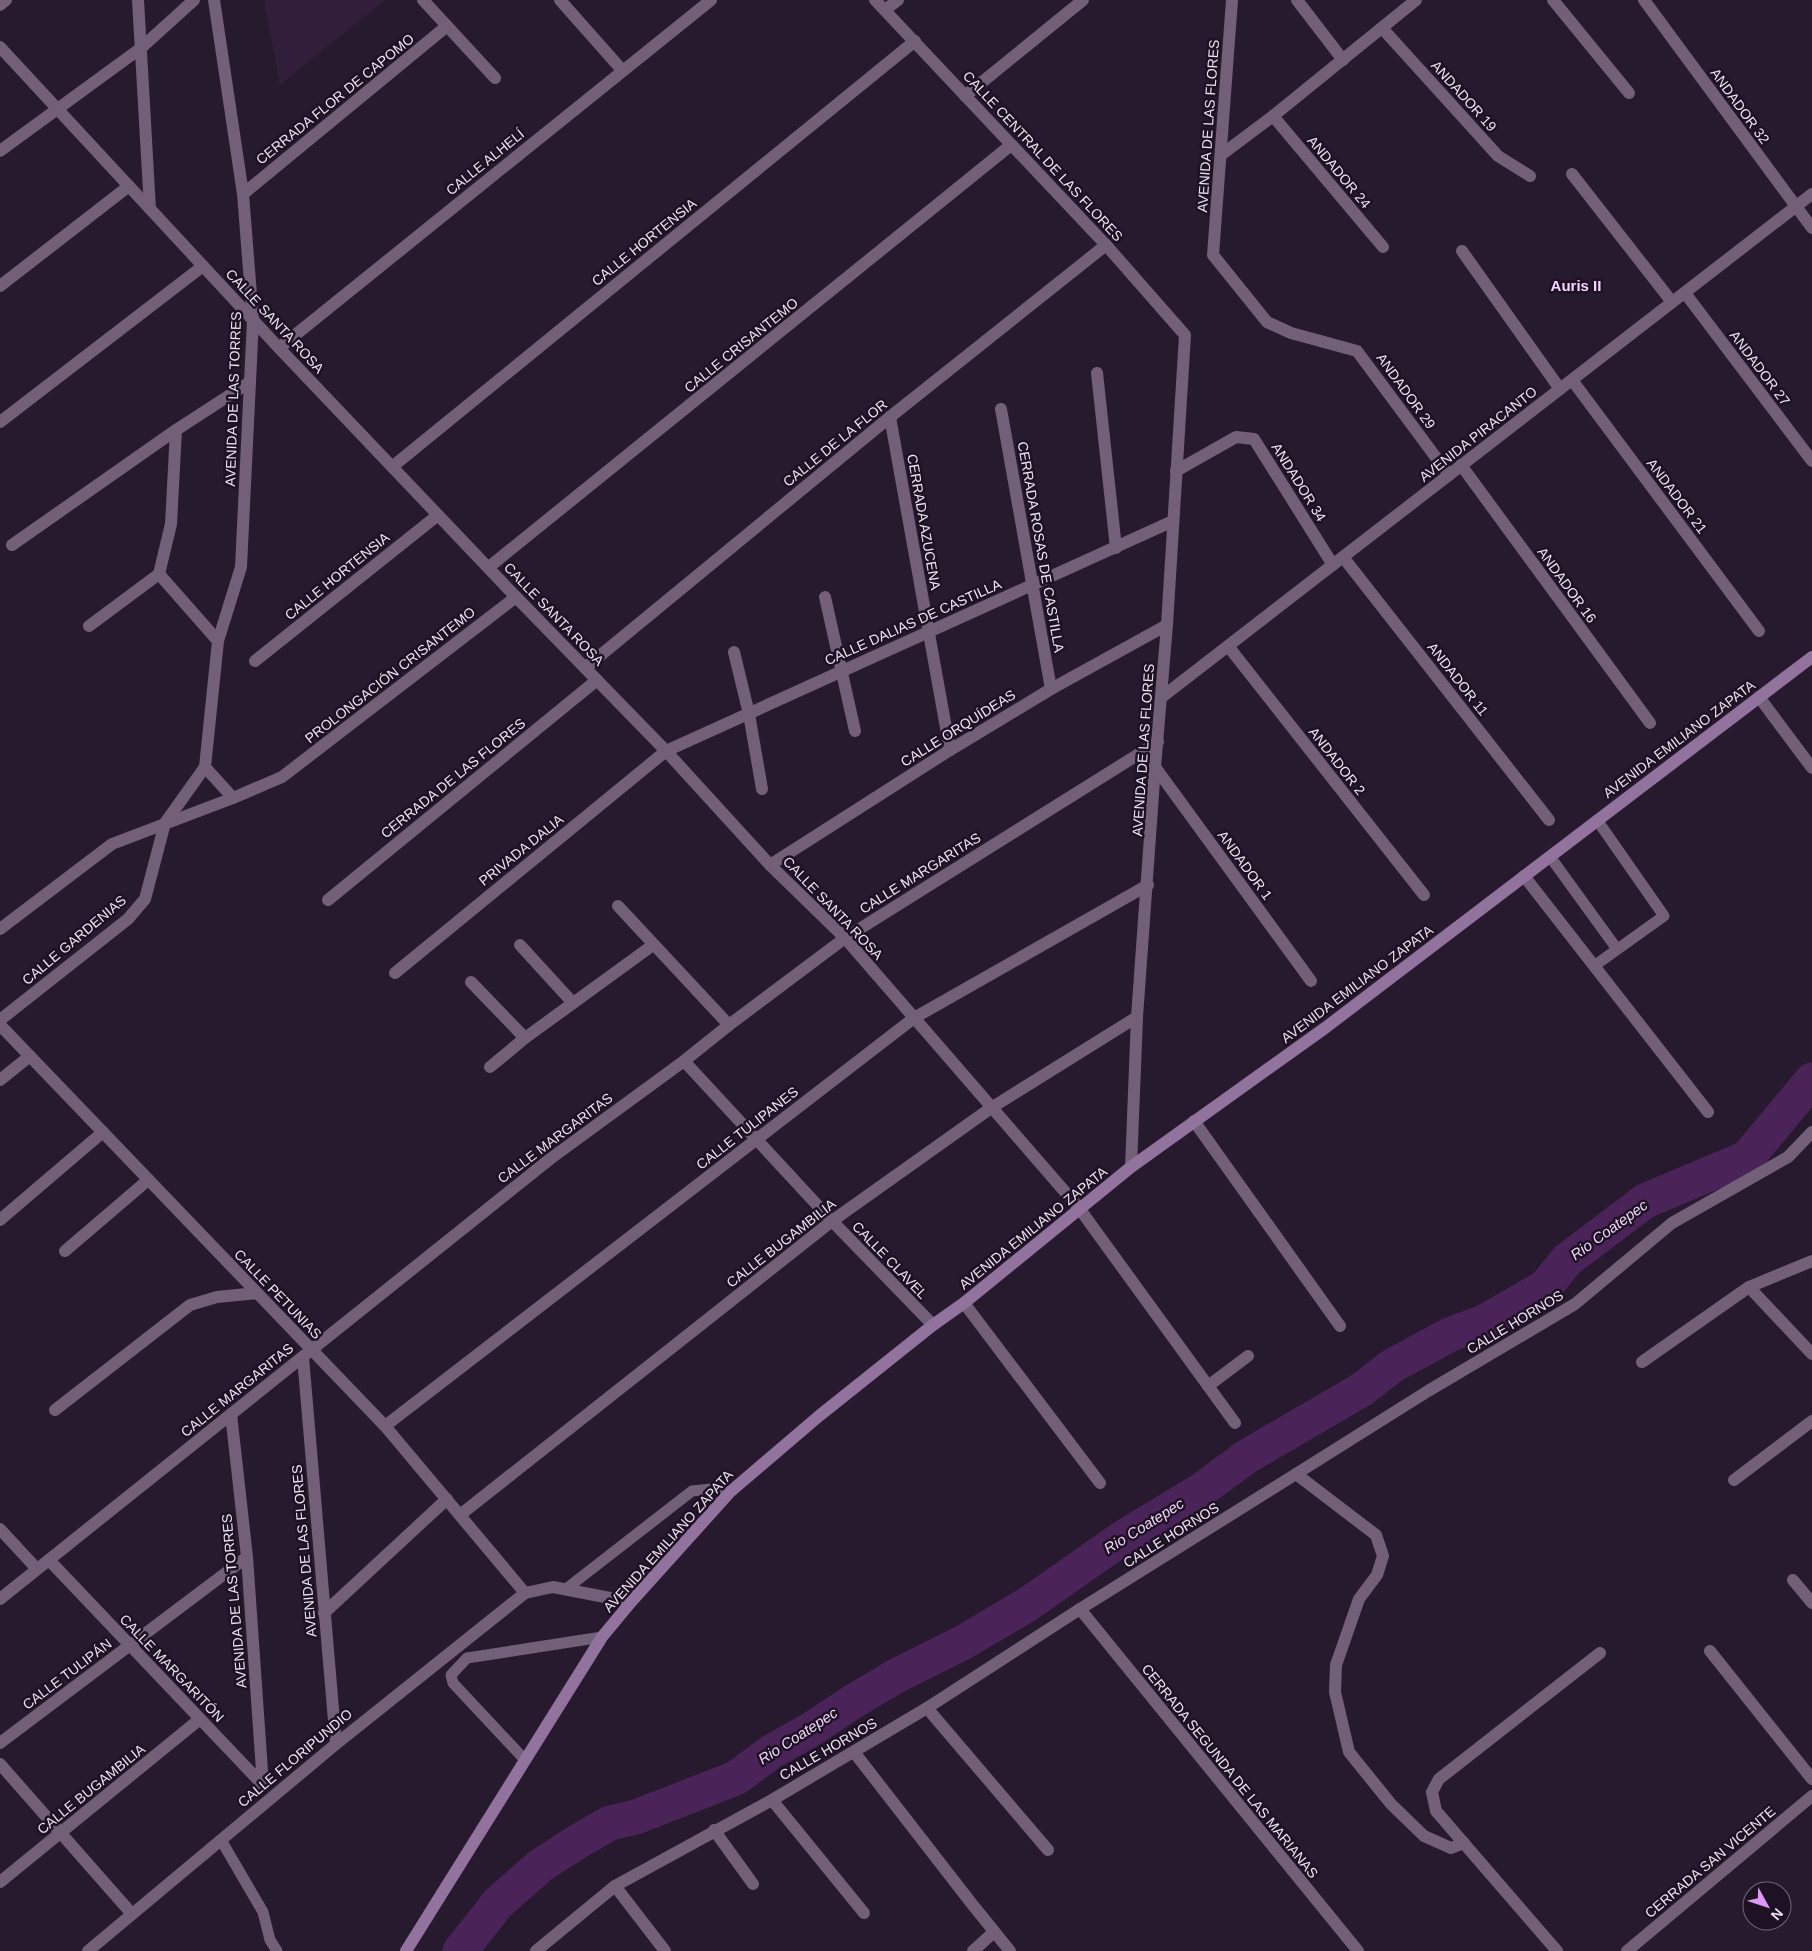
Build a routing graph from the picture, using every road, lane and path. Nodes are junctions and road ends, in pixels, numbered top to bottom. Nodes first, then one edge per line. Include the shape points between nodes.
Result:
1 (6, 0) edge
2 (138, 0) edge
3 (194, 0) edge
4 (214, 0) edge
5 (423, 0) edge
6 (560, 0) edge
7 (710, 0) edge
8 (875, 0) edge
9 (898, 0) edge
10 (1083, 0) edge
11 (1232, 0) edge
12 (1297, 0) edge
13 (1416, 0) edge
14 (1553, 0) edge
15 (1644, 0) edge
16 (0, 5) edge
17 (885, 10) junction
18 (447, 26) junction
19 (1382, 28) junction
20 (916, 41) junction
21 (0, 47) edge
22 (141, 48) junction
23 (1343, 60) junction
24 (622, 70) junction
25 (495, 78) dead end
26 (1629, 92) dead end
27 (965, 96) junction
28 (57, 109) junction
29 (1273, 116) junction
30 (1011, 145) junction
31 (0, 151) edge
32 (1221, 155) junction
33 (1572, 174) dead end
34 (1530, 176) dead end
35 (128, 186) junction
36 (242, 194) junction
37 (1812, 194) edge
38 (1795, 207) junction
39 (150, 209) junction
40 (1812, 228) edge
41 (1106, 245) junction
42 (1382, 247) dead end
43 (1462, 251) dead end
44 (1213, 255) joint
45 (203, 266) junction
46 (0, 286) edge
47 (1685, 293) junction
48 (1672, 302) junction
49 (253, 320) junction
50 (1185, 335) joint
51 (279, 348) junction
52 (1097, 373) dead end
53 (1572, 380) junction
54 (250, 382) junction
55 (1560, 389) junction
56 (1001, 410) dead end
57 (890, 417) junction
58 (0, 422) edge
59 (176, 430) junction
60 (1812, 461) edge
61 (1461, 466) junction
62 (392, 467) junction
63 (1176, 472) junction
64 (1449, 475) junction
65 (438, 515) junction
66 (1173, 521) junction
67 (12, 545) dead end
68 (1116, 548) junction
69 (1343, 557) junction
70 (1333, 565) junction
71 (489, 567) junction
72 (159, 574) junction
73 (1033, 585) junction
74 (825, 597) dead end
75 (516, 598) junction
76 (1167, 625) junction
77 (89, 626) dead end
78 (1758, 631) dead end
79 (929, 632) junction
80 (218, 640) junction
81 (1228, 646) junction
82 (734, 652) dead end
83 (1812, 657) edge
84 (256, 661) dead end
85 (585, 668) junction
86 (843, 671) junction
87 (597, 680) junction
88 (1051, 689) junction
89 (1162, 697) junction
90 (1759, 697) junction
91 (749, 714) junction
92 (1650, 723) dead end
93 (855, 731) dead end
94 (1158, 742) junction
95 (950, 750) junction
96 (666, 751) junction
97 (205, 767) junction
98 (1155, 767) junction
99 (1812, 768) edge
100 (762, 788) dead end
101 (233, 798) junction
102 (1549, 820) dead end
103 (1597, 820) junction
104 (165, 823) junction
105 (1550, 858) junction
106 (770, 865) junction
107 (1524, 876) junction
108 (1148, 885) junction
109 (1424, 895) dead end
110 (328, 900) dead end
111 (618, 906) dead end
112 (0, 929) edge
113 (844, 938) junction
114 (520, 945) dead end
115 (653, 945) junction
116 (1617, 949) junction
117 (1594, 966) junction
118 (395, 973) dead end
119 (1311, 981) dead end
120 (472, 982) dead end
121 (573, 1003) junction
122 (1137, 1017) junction
123 (914, 1018) junction
124 (0, 1020) edge
125 (0, 1024) edge
126 (729, 1025) junction
127 (525, 1038) junction
128 (30, 1056) junction
129 (684, 1061) junction
130 (490, 1067) dead end
131 (0, 1080) edge
132 (992, 1108) junction
133 (1708, 1112) dead end
134 (1194, 1122) junction
135 (103, 1132) junction
136 (1812, 1132) edge
137 (756, 1140) junction
138 (1132, 1167) junction
139 (148, 1180) junction
140 (1080, 1208) junction
141 (0, 1220) edge
142 (832, 1221) junction
143 (65, 1251) dead end
144 (1812, 1261) edge
145 (1749, 1287) junction
146 (257, 1293) junction
147 (964, 1303) junction
148 (933, 1325) junction
149 (1340, 1326) dead end
150 (307, 1354) junction
151 (1812, 1354) edge
152 (1248, 1356) dead end
153 (1642, 1362) dead end
154 (1208, 1386) junction
155 (55, 1410) dead end
156 (230, 1414) junction
157 (1812, 1421) edge
158 (1235, 1423) dead end
159 (385, 1426) junction
160 (1296, 1474) junction
161 (1734, 1480) dead end
162 (1100, 1483) dead end
163 (730, 1492) junction
164 (446, 1499) junction
165 (460, 1515) junction
166 (0, 1529) edge
167 (247, 1556) junction
168 (49, 1560) junction
169 (37, 1569) junction
170 (1793, 1580) dead end
171 (566, 1589) junction
172 (525, 1593) junction
173 (0, 1599) edge
174 (631, 1602) junction
175 (1812, 1603) edge
176 (1080, 1609) junction
177 (324, 1613) junction
178 (602, 1637) junction
179 (130, 1645) junction
180 (1710, 1651) dead end
181 (1600, 1653) dead end
182 (927, 1708) junction
183 (200, 1719) junction
184 (0, 1743) edge
185 (336, 1744) junction
186 (854, 1752) junction
187 (525, 1760) junction
188 (0, 1764) edge
189 (1812, 1779) edge
190 (262, 1785) junction
191 (274, 1795) junction
192 (1812, 1796) edge
193 (772, 1800) junction
194 (714, 1830) junction
195 (60, 1832) junction
196 (221, 1840) junction
197 (1464, 1843) junction
198 (1048, 1850) dead end
199 (0, 1882) edge
200 (753, 1884) dead end
201 (615, 1886) junction
202 (864, 1913) dead end
203 (132, 1914) junction
204 (994, 1932) junction
205 (88, 1951) edge
206 (277, 1951) edge
207 (406, 1951) edge
208 (536, 1951) edge
209 (665, 1951) edge
210 (974, 1951) edge
211 (1010, 1951) edge
212 (1358, 1951) edge
213 (1557, 1951) edge
214 (1627, 1951) edge

1 - 16 street
2 - 22 street
3 - 22 street
4 - 36 street, AVENIDA DE LAS TORRES
5 - 18 street
6 - 24 street
7 - 24 street, CALLE ALHELÍ
8 - 17 street, CALLE CENTRAL DE LAS FLORES
9 - 17 street
10 - 27 street
11 - 32 street, AVENIDA DE LAS FLORES
12 - 23 street
13 - 19 street
14 - 26 street
15 - 38 street, ANDADOR 32
17 - 20 street, CALLE CENTRAL DE LAS FLORES
18 - 25 street
18 - 36 street, CERRADA FLOR DE CAPOMO
19 - 23 street
19 - 34 street, ANDADOR 19 via 1498,156
20 - 27 street, CALLE CENTRAL DE LAS FLORES
20 - 62 street, CALLE HORTENSIA
21 - 28 street, CALLE SANTA ROSA
22 - 28 street
22 - 39 street
23 - 29 street
24 - 51 street, CALLE ALHELÍ
27 - 30 street, CALLE CENTRAL DE LAS FLORES
28 - 31 street
28 - 35 street, CALLE SANTA ROSA
29 - 32 street
29 - 42 street, ANDADOR 24
30 - 41 street, CALLE CENTRAL DE LAS FLORES
30 - 71 street, CALLE CRISANTEMO
32 - 44 street, AVENIDA DE LAS FLORES
33 - 48 street
35 - 39 street, CALLE SANTA ROSA
35 - 46 street
36 - 49 street, AVENIDA DE LAS TORRES
37 - 38 street, AVENIDA PIRACANTO
38 - 40 street, ANDADOR 32
38 - 47 street, AVENIDA PIRACANTO
39 - 45 street, CALLE SANTA ROSA
41 - 50 street, CALLE CENTRAL DE LAS FLORES
41 - 57 street, CALLE DE LA FLOR
43 - 55 street
44 - 64 street, ANDADOR 29 via 1266,322 1290,333 1357,351
45 - 49 street, CALLE SANTA ROSA
45 - 58 street
47 - 48 street, AVENIDA PIRACANTO
47 - 60 street, ANDADOR 27
48 - 53 street, AVENIDA PIRACANTO
49 - 51 street, CALLE SANTA ROSA
49 - 54 street, AVENIDA DE LAS TORRES
50 - 63 street, AVENIDA DE LAS FLORES
51 - 62 street, CALLE SANTA ROSA
52 - 68 street
53 - 55 street, AVENIDA PIRACANTO
53 - 78 street, ANDADOR 21
54 - 59 street
54 - 80 street, AVENIDA DE LAS TORRES via 241,567
55 - 61 street, AVENIDA PIRACANTO
56 - 73 street, CERRADA ROSAS DE CASTILLA
57 - 79 street, CERRADA AZUCENA
57 - 85 street, CALLE DE LA FLOR
59 - 67 street
59 - 72 street via 171,524
61 - 64 street, AVENIDA PIRACANTO
61 - 92 street, ANDADOR 16
62 - 65 street, CALLE SANTA ROSA
63 - 66 street, AVENIDA DE LAS FLORES
63 - 70 street, ANDADOR 34 via 1236,437 1254,438
64 - 69 street, AVENIDA PIRACANTO
65 - 71 street, CALLE SANTA ROSA
65 - 84 street, CALLE HORTENSIA
66 - 68 street, CALLE DALIAS DE CASTILLA
66 - 76 street, AVENIDA DE LAS FLORES
68 - 73 street, CALLE DALIAS DE CASTILLA
69 - 70 street, AVENIDA PIRACANTO
69 - 102 street, ANDADOR 11
70 - 81 street, AVENIDA PIRACANTO
71 - 75 street, CALLE SANTA ROSA
72 - 77 street
72 - 80 street
73 - 79 street, CALLE DALIAS DE CASTILLA
73 - 88 street, CERRADA ROSAS DE CASTILLA
74 - 86 street
75 - 85 street, CALLE SANTA ROSA
75 - 101 street, PROLONGACIÓN CRISANTEMO via 282,777
76 - 88 street, CALLE ORQUÍDEAS
76 - 89 street, AVENIDA DE LAS FLORES
79 - 86 street, CALLE DALIAS DE CASTILLA
79 - 95 street, CERRADA AZUCENA
80 - 97 street, AVENIDA DE LAS TORRES
81 - 89 street, AVENIDA PIRACANTO
81 - 109 street, ANDADOR 2
82 - 91 street
83 - 90 main road, AVENIDA EMILIANO ZAPATA
85 - 87 street, CALLE SANTA ROSA
86 - 91 street, CALLE DALIAS DE CASTILLA
86 - 93 street
87 - 96 street, CALLE SANTA ROSA
87 - 110 street, CERRADA DE LAS FLORES
88 - 95 street, CALLE ORQUÍDEAS
89 - 94 street, AVENIDA DE LAS FLORES
90 - 99 street
90 - 103 main road, AVENIDA EMILIANO ZAPATA
91 - 96 street, CALLE DALIAS DE CASTILLA
91 - 100 street
94 - 98 street, AVENIDA DE LAS FLORES
94 - 113 street, CALLE MARGARITAS
95 - 106 street, CALLE ORQUÍDEAS
96 - 106 street, CALLE SANTA ROSA
96 - 118 street, PRIVADA DALIA
97 - 101 street
97 - 104 street, CALLE GARDENIAS
98 - 108 street, AVENIDA DE LAS FLORES
98 - 119 street, ANDADOR 1
101 - 104 street, PROLONGACIÓN CRISANTEMO
103 - 105 main road, AVENIDA EMILIANO ZAPATA
103 - 116 lane via 1664,916
104 - 112 street, PROLONGACIÓN CRISANTEMO via 112,844
104 - 124 street, CALLE GARDENIAS via 145,899 128,919
105 - 107 main road, AVENIDA EMILIANO ZAPATA
105 - 116 lane
106 - 113 street, CALLE SANTA ROSA
107 - 117 street
107 - 134 main road, AVENIDA EMILIANO ZAPATA via 1325,1028
108 - 122 street, AVENIDA DE LAS FLORES
108 - 123 street, CALLE TULIPANES
111 - 115 street
113 - 123 street, CALLE SANTA ROSA
113 - 126 street, CALLE MARGARITAS
114 - 121 street
115 - 121 street
115 - 126 street
116 - 117 lane
117 - 133 street
120 - 127 street
121 - 127 street
122 - 132 street, CALLE BUGAMBILIA
122 - 138 street, AVENIDA DE LAS FLORES
123 - 132 street, CALLE SANTA ROSA
123 - 137 street, CALLE TULIPANES
125 - 128 street, CALLE PETUNIAS
126 - 129 street, CALLE MARGARITAS
127 - 130 street
128 - 131 street
128 - 135 street, CALLE PETUNIAS
129 - 137 street, CALLE CLAVEL
129 - 150 street, CALLE MARGARITAS via 550,1159
132 - 140 street, CALLE SANTA ROSA
132 - 142 street, CALLE BUGAMBILIA
134 - 138 main road, AVENIDA EMILIANO ZAPATA
134 - 149 street
135 - 139 street, CALLE PETUNIAS
135 - 141 street
136 - 160 street, CALLE HORNOS via 1788,1157 1672,1223 1575,1304
137 - 142 street, CALLE CLAVEL
137 - 159 street, CALLE TULIPANES
138 - 140 main road, AVENIDA EMILIANO ZAPATA
139 - 143 street
139 - 146 street, CALLE PETUNIAS
140 - 147 main road, AVENIDA EMILIANO ZAPATA
140 - 154 street, CALLE SANTA ROSA
142 - 148 street, CALLE CLAVEL
142 - 165 street, CALLE BUGAMBILIA
144 - 145 street
145 - 151 street
145 - 153 street
146 - 150 street, CALLE PETUNIAS
146 - 155 street via 217,1297 190,1305
147 - 148 main road, AVENIDA EMILIANO ZAPATA
147 - 162 street
148 - 163 main road, AVENIDA EMILIANO ZAPATA
150 - 156 street, CALLE MARGARITAS
150 - 159 street, CALLE PETUNIAS
150 - 177 street, AVENIDA DE LAS FLORES
152 - 154 street
154 - 158 street, CALLE SANTA ROSA
156 - 167 street, AVENIDA DE LAS TORRES
156 - 168 street, CALLE MARGARITAS
157 - 161 street
159 - 164 street, CALLE PETUNIAS
160 - 176 street, CALLE HORNOS
160 - 197 street via 1376,1535 1384,1556 1378,1575 1359,1598 1336,1665 1335,1692 1349,1752 1391,1804 1424,1836 1451,1848
163 - 171 lane via 692,1491
163 - 174 main road, AVENIDA EMILIANO ZAPATA
164 - 165 street, CALLE PETUNIAS
164 - 177 street
165 - 172 street, CALLE PETUNIAS
166 - 169 street
167 - 179 street, CALLE TULIPÁN
167 - 190 street, AVENIDA DE LAS TORRES
168 - 169 street, CALLE MARGARITAS
168 - 179 street, CALLE MARGARITÓN
169 - 173 street, CALLE MARGARITAS
170 - 175 street
171 - 172 street via 553,1587
171 - 174 street
172 - 185 street, CALLE FLORIPUNDIO
174 - 178 main road, AVENIDA EMILIANO ZAPATA
176 - 182 street, CALLE HORNOS
176 - 212 street, CERRADA SEGUNDA DE LAS MARIANAS
177 - 185 street, AVENIDA DE LAS FLORES
178 - 187 main road, AVENIDA EMILIANO ZAPATA
178 - 187 lane via 467,1658 451,1675 453,1682
179 - 183 street, CALLE MARGARITÓN
179 - 184 street, CALLE TULIPÁN
180 - 189 street
181 - 197 street via 1439,1779 1432,1792 1436,1811
182 - 186 street, CALLE HORNOS
182 - 198 street
183 - 190 street, CALLE MARGARITÓN
183 - 195 street, CALLE BUGAMBILIA
185 - 191 street, CALLE FLORIPUNDIO
186 - 193 street, CALLE HORNOS
186 - 204 street
187 - 207 main road, AVENIDA EMILIANO ZAPATA
188 - 195 street
190 - 191 street, CALLE MARGARITÓN
191 - 196 street, CALLE FLORIPUNDIO
192 - 214 street, CERRADA SAN VICENTE
193 - 194 street, CALLE HORNOS
193 - 202 street
194 - 200 street
194 - 201 street, CALLE HORNOS
195 - 199 street, CALLE BUGAMBILIA
195 - 203 street
196 - 203 street, CALLE FLORIPUNDIO
196 - 206 lane via 263,1912 270,1940
197 - 213 street
201 - 208 street, CALLE HORNOS
201 - 209 street
203 - 205 street, CALLE FLORIPUNDIO
204 - 210 street
204 - 211 street

